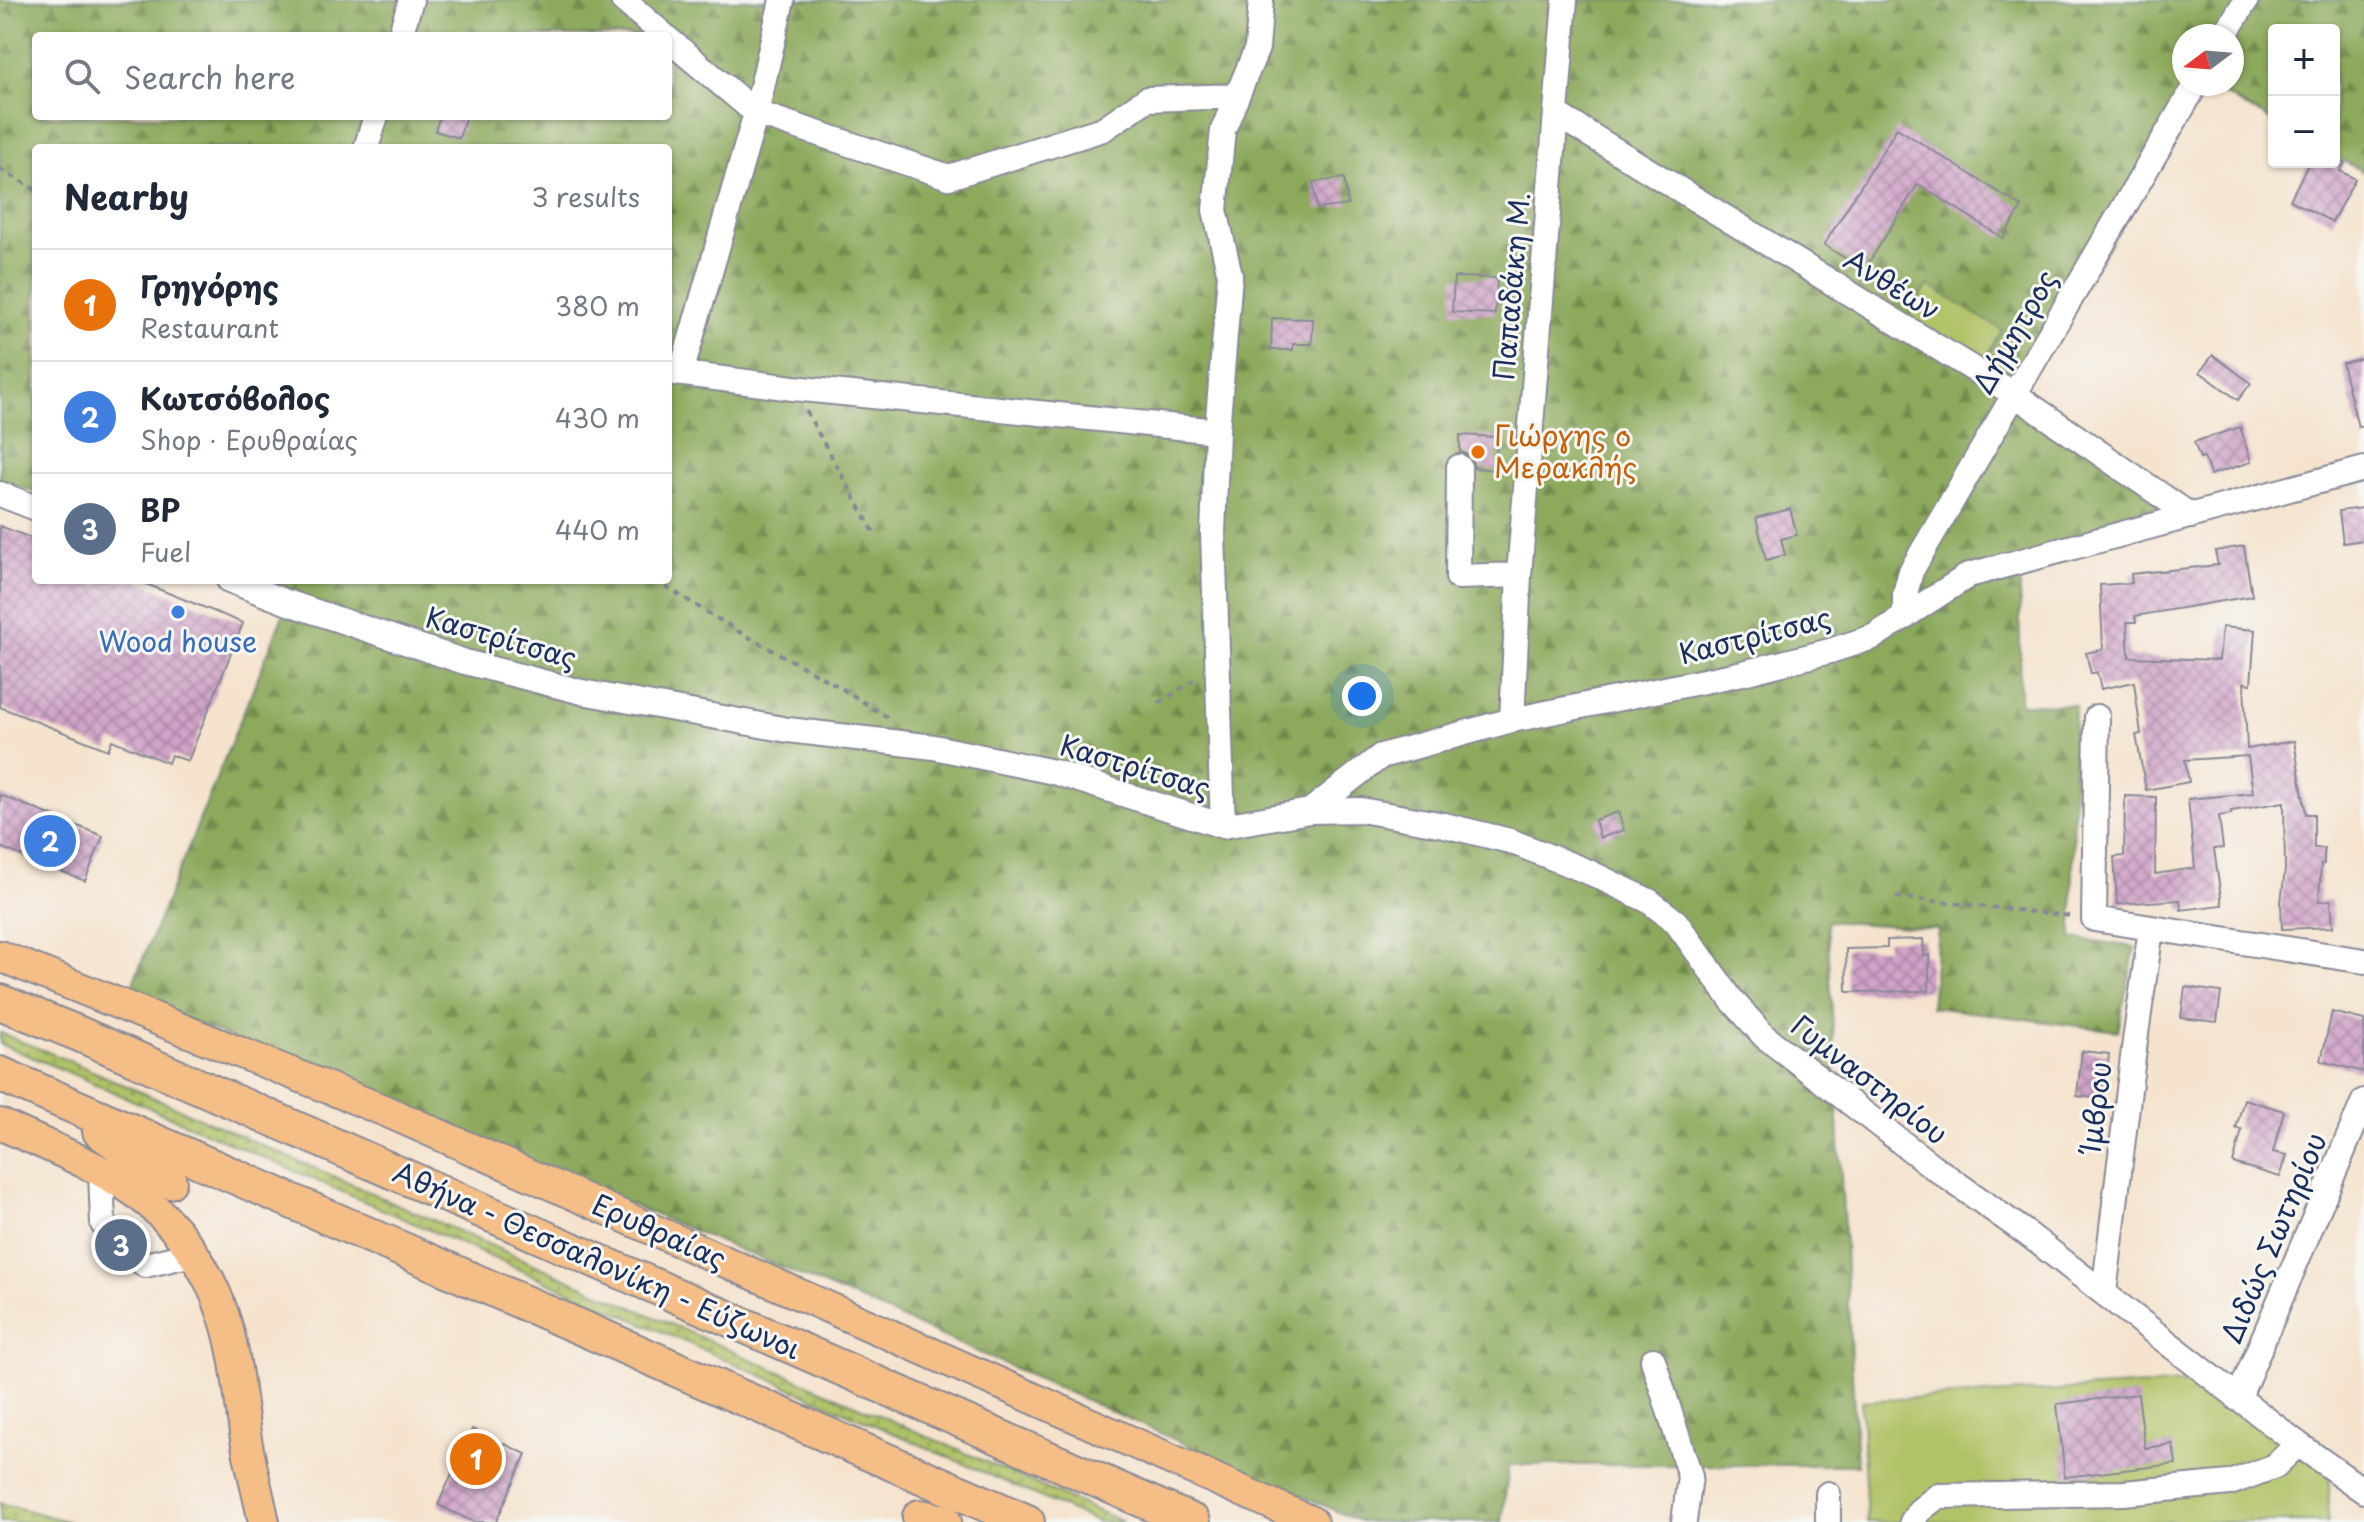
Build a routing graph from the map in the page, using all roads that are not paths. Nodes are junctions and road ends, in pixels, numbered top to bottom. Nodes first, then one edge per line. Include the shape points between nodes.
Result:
1 (411, 0) edge
2 (623, 0) edge
3 (782, 0) edge
4 (1261, 0) edge
5 (1565, 0) edge
6 (2246, 0) edge
7 (2231, 24) edge
8 (401, 32) edge
9 (660, 32) edge
10 (672, 42) edge
11 (1237, 96) junction
12 (2189, 96) edge
13 (756, 113) junction
14 (1556, 114) junction
15 (375, 120) edge
16 (367, 144) edge
17 (675, 372) edge
18 (2014, 394) junction
19 (1217, 431) junction
20 (1459, 467) dead end
21 (2364, 469) edge
22 (0, 494) edge
23 (32, 506) edge
24 (2191, 516) junction
25 (1519, 575) junction
26 (239, 584) edge
27 (1905, 617) junction
28 (2097, 717) dead end
29 (1512, 720) junction
30 (1310, 811) junction
31 (1223, 826) junction
32 (2151, 929) junction
33 (0, 956) edge
34 (2364, 961) edge
35 (0, 1002) edge
36 (0, 1074) edge
37 (48, 1094) junction
38 (2364, 1101) edge
39 (0, 1124) edge
40 (101, 1172) junction
41 (169, 1181) dead end
42 (113, 1233) dead end
43 (130, 1251) dead end
44 (192, 1254) junction
45 (2104, 1293) junction
46 (1653, 1360) dead end
47 (2238, 1399) junction
48 (2298, 1444) junction
49 (2364, 1461) edge
50 (2359, 1488) edge
51 (1828, 1494) dead end
52 (264, 1522) edge
53 (1027, 1522) edge
54 (1193, 1522) edge
55 (1312, 1522) edge
56 (1684, 1522) edge
57 (1828, 1522) edge
58 (1912, 1522) edge

1 - 8 street
2 - 9 street
3 - 13 street
4 - 11 street via 1257,48
5 - 14 street, Παπαδάκη Μ.
6 - 7 street
10 - 13 street
11 - 13 street via 1147,99 1103,129 949,177
11 - 19 street via 1223,130 1215,210 1230,275
12 - 18 street, Δήμητρος
13 - 17 street
14 - 18 street, Ανθέων
14 - 25 street, Παπαδάκη Μ.
15 - 16 street
17 - 19 street
18 - 24 street, Ανθέων
18 - 27 street, Δήμητρος via 1911,571
19 - 31 street via 1213,534
20 - 25 street via 1458,577
21 - 24 street, Καστρίτσας
22 - 23 street
24 - 27 street, Καστρίτσας via 1969,575
25 - 29 street, Παπαδάκη Μ.
26 - 31 street, Καστρίτσας via 465,662 582,692 788,730 934,747 1054,772
27 - 29 street, Καστρίτσας via 1873,637 1830,651
28 - 32 street via 2094,919
29 - 30 street, Καστρίτσας via 1381,756
30 - 31 street, Καστρίτσας
30 - 45 street, Γυμναστηρίου via 1361,810 1510,841 1649,901 1676,922 1764,1036
32 - 34 street
32 - 45 street, Ίμβρου
33 - 55 main road, Ερυθραίας via 388,1112
35 - 54 highway, Αθήνα - Θεσσαλονίκη - Εύζωνοι
36 - 37 highway
37 - 41 highway
37 - 53 highway
38 - 47 street, Διδώς Σωτηρίου
39 - 40 main road
40 - 42 street via 103,1224
40 - 44 main road via 153,1206
43 - 44 street via 145,1265
44 - 52 main road via 223,1314
45 - 47 street, Γυμναστηρίου
46 - 56 street via 1690,1476
47 - 48 street, Γυμναστηρίου
48 - 50 street, Γυμναστηρίου
48 - 58 street via 2275,1466 2230,1483 2124,1493 1938,1496
49 - 50 street
51 - 57 street

